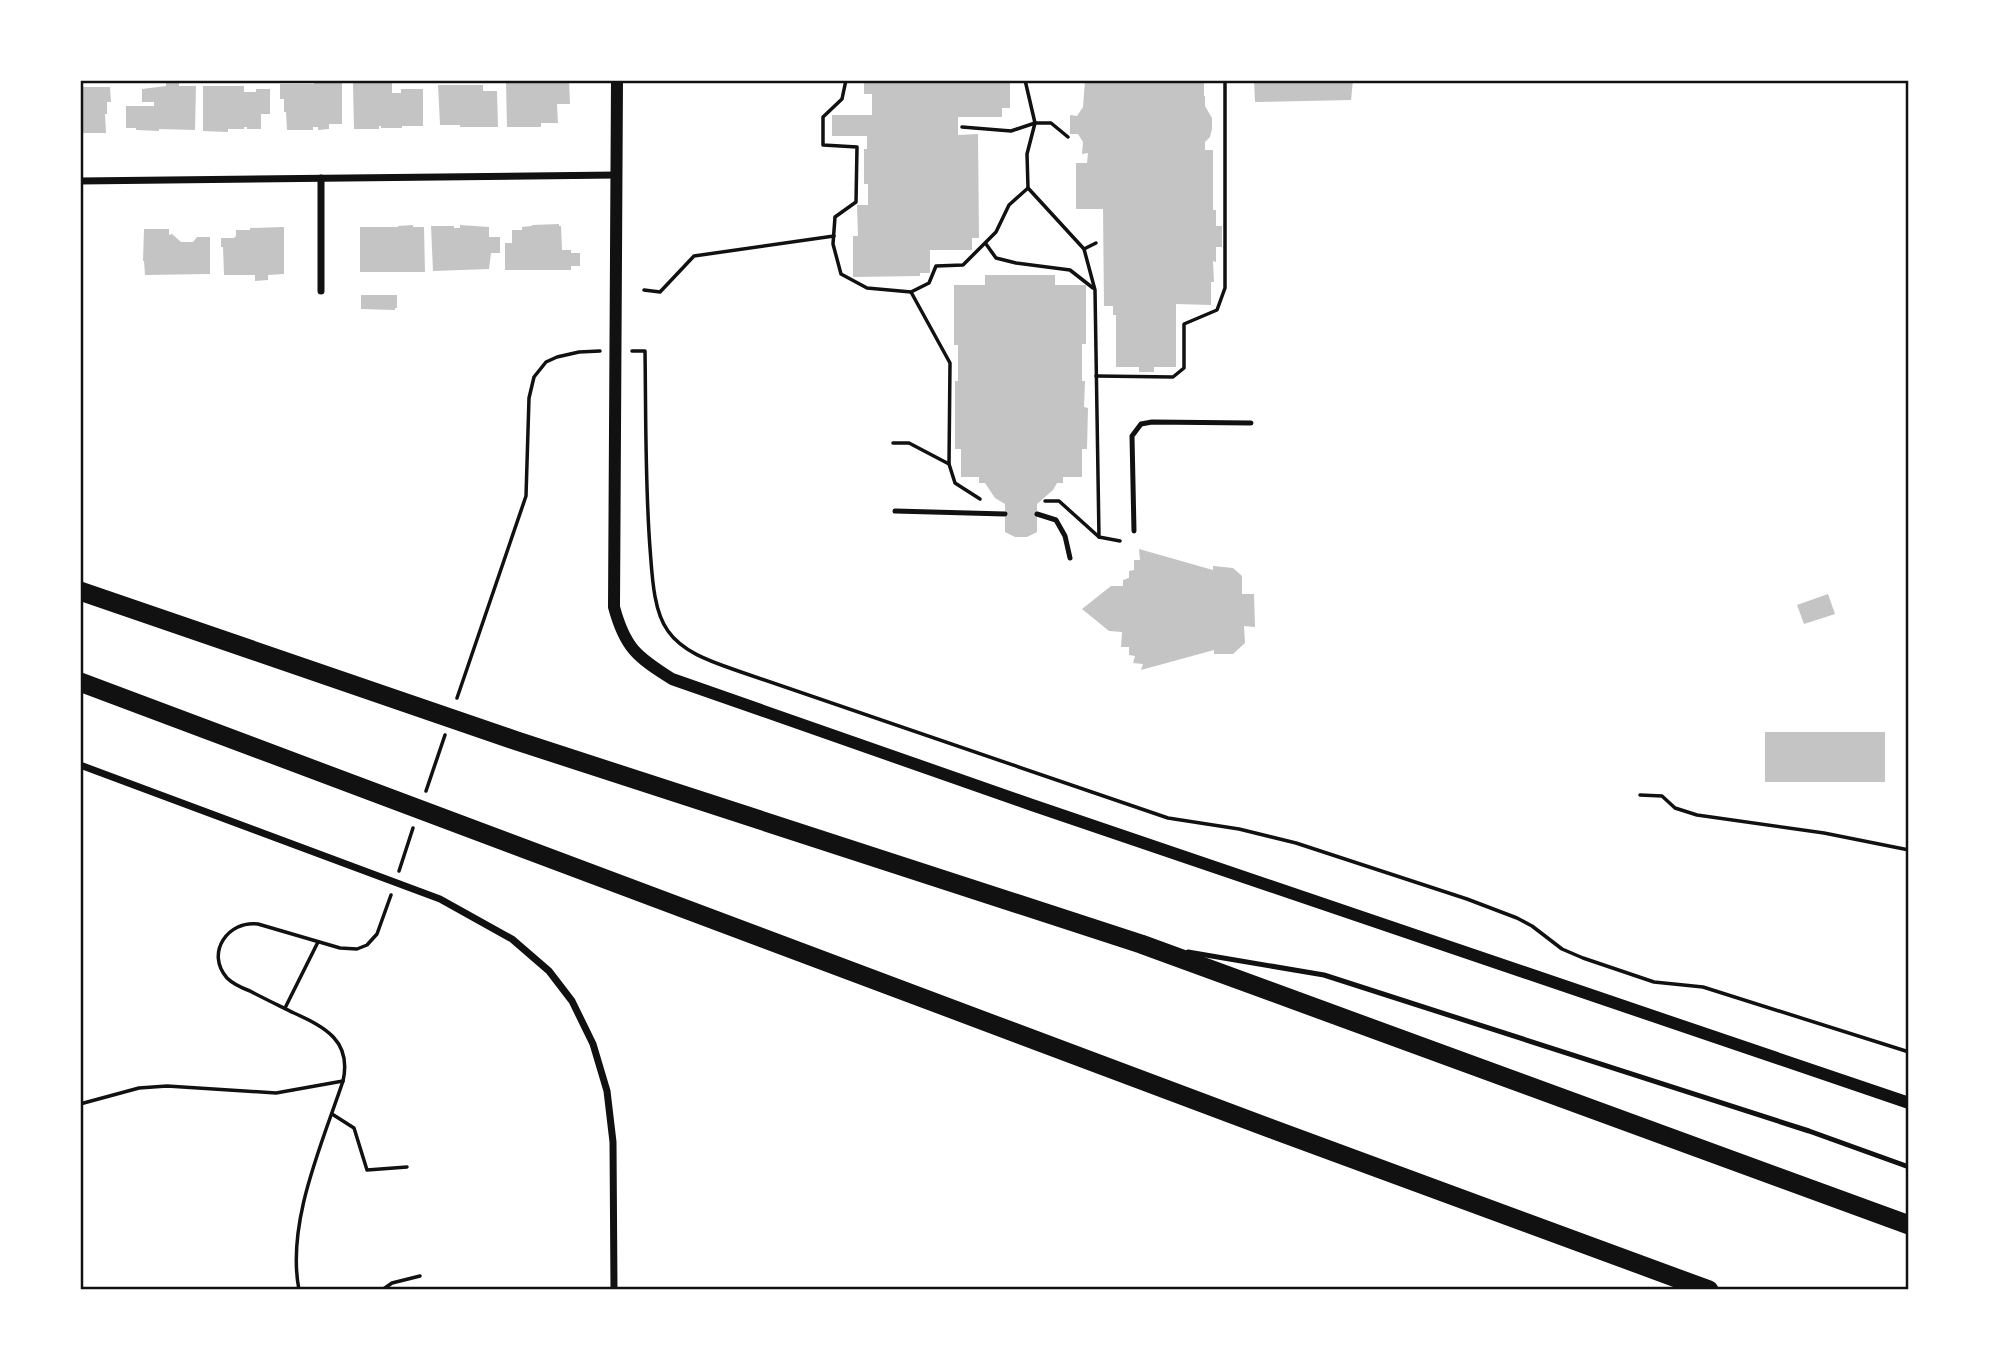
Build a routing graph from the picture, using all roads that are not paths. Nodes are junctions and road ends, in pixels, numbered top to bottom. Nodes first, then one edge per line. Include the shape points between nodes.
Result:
1 (617, 80) edge
2 (617, 175) junction
3 (321, 178) junction
4 (80, 181) edge
5 (321, 291) dead end
6 (1251, 423) dead end
7 (895, 510) dead end
8 (1005, 514) dead end
9 (1037, 514) dead end
10 (1134, 531) dead end
11 (1070, 558) dead end
12 (80, 591) edge
13 (80, 682) edge
14 (80, 765) edge
15 (1140, 944) junction
16 (1909, 1103) edge
17 (1909, 1167) edge
18 (1909, 1225) edge
19 (614, 1290) edge
20 (1709, 1290) edge

1 - 2 street
2 - 3 street
2 - 16 street via 614,607 620,629 648,664 685,684
3 - 4 street
3 - 5 street
6 - 10 lane via 1141,424 1132,436
7 - 8 lane
9 - 11 lane via 1056,520
12 - 15 highway via 517,741
13 - 20 highway
14 - 19 street via 440,899 512,939 549,971 572,1001 593,1044 607,1091 613,1142
15 - 17 lane via 1324,975
15 - 18 highway

